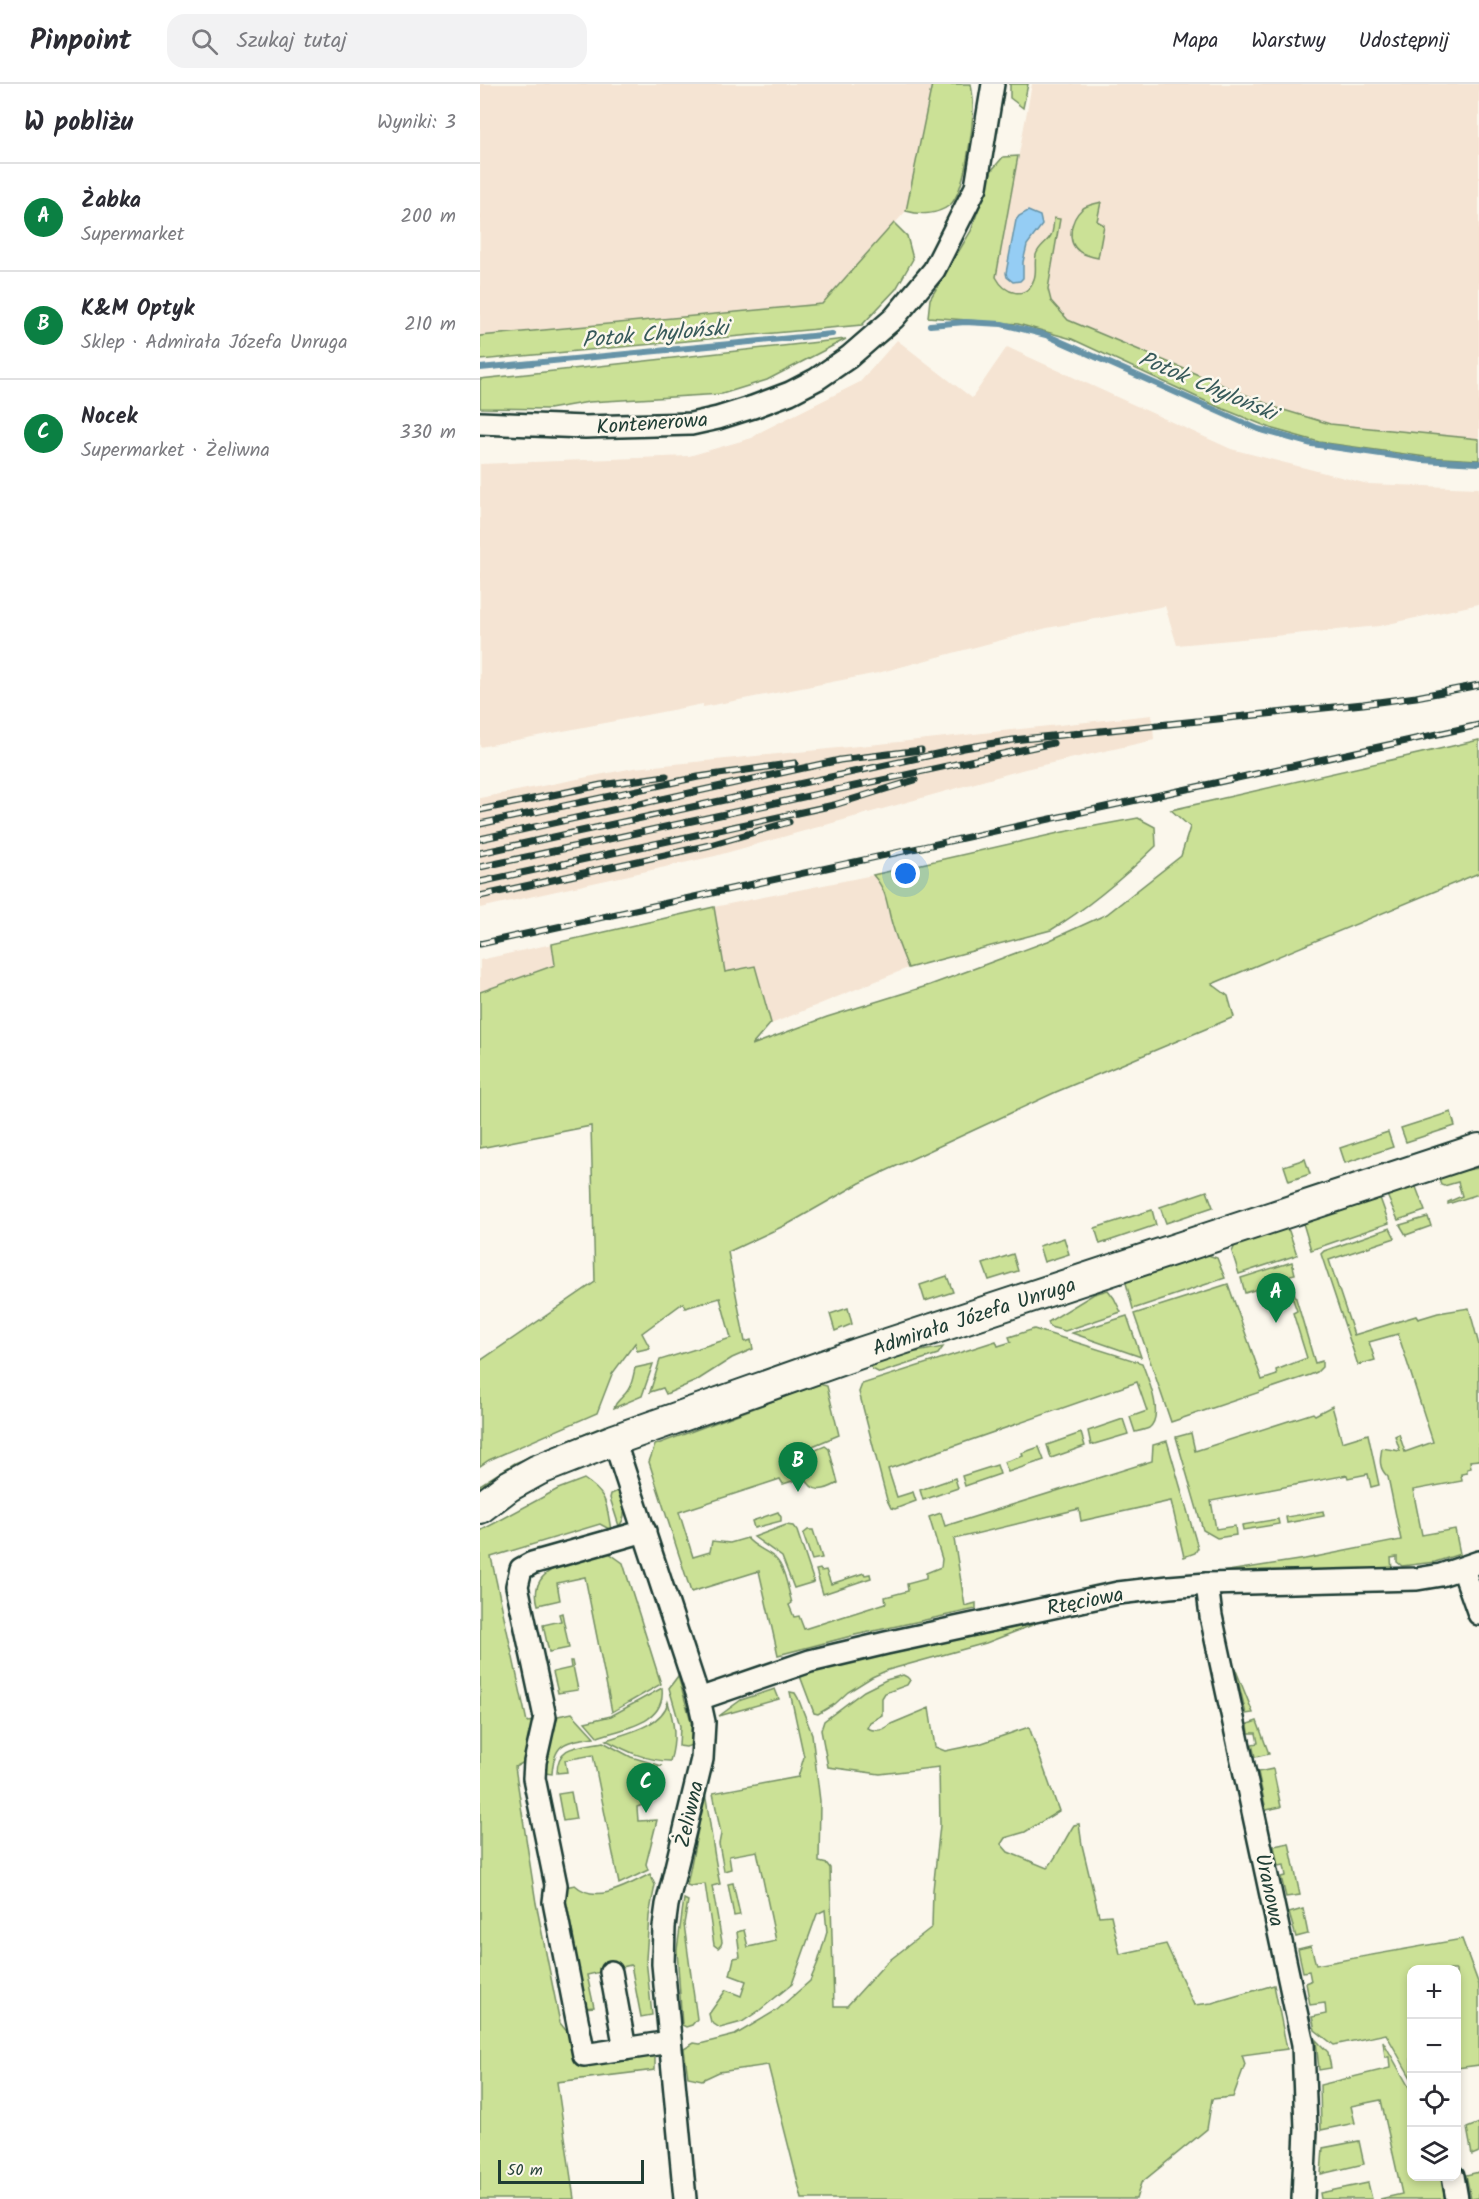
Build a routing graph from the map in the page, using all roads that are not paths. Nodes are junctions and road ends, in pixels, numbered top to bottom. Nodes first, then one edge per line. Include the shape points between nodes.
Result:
1 (993, 84) edge
2 (480, 423) edge
3 (1479, 1149) edge
4 (614, 1440) junction
5 (480, 1508) edge
6 (645, 1531) junction
7 (1471, 1566) edge
8 (1207, 1584) junction
9 (1479, 1614) edge
10 (699, 1699) junction
11 (611, 1972) dead end
12 (670, 2042) junction
13 (625, 2049) junction
14 (1454, 2181) edge
15 (685, 2199) edge
16 (1303, 2199) edge
17 (1457, 2199) edge

1 - 2 street, Kontenerowa via 976,187 934,270 894,318 817,380 753,407 691,424 585,427
3 - 4 street, Admirała Józefa Unruga via 860,1353
4 - 5 street, Admirała Józefa Unruga via 538,1470
4 - 6 street, Żeliwna
6 - 10 street, Żeliwna
6 - 13 street via 532,1563 521,1569 517,1586 545,1718 534,1779 585,2055
7 - 8 street, Rtęciowa via 1417,1579
7 - 9 street
8 - 10 street, Rtęciowa via 1118,1593 886,1642 810,1661
8 - 16 street, Uranowa via 1303,2044
10 - 12 street, Żeliwna via 704,1722 702,1759 664,1927
11 - 13 street
12 - 13 street
12 - 15 street, Żeliwna
14 - 17 street

